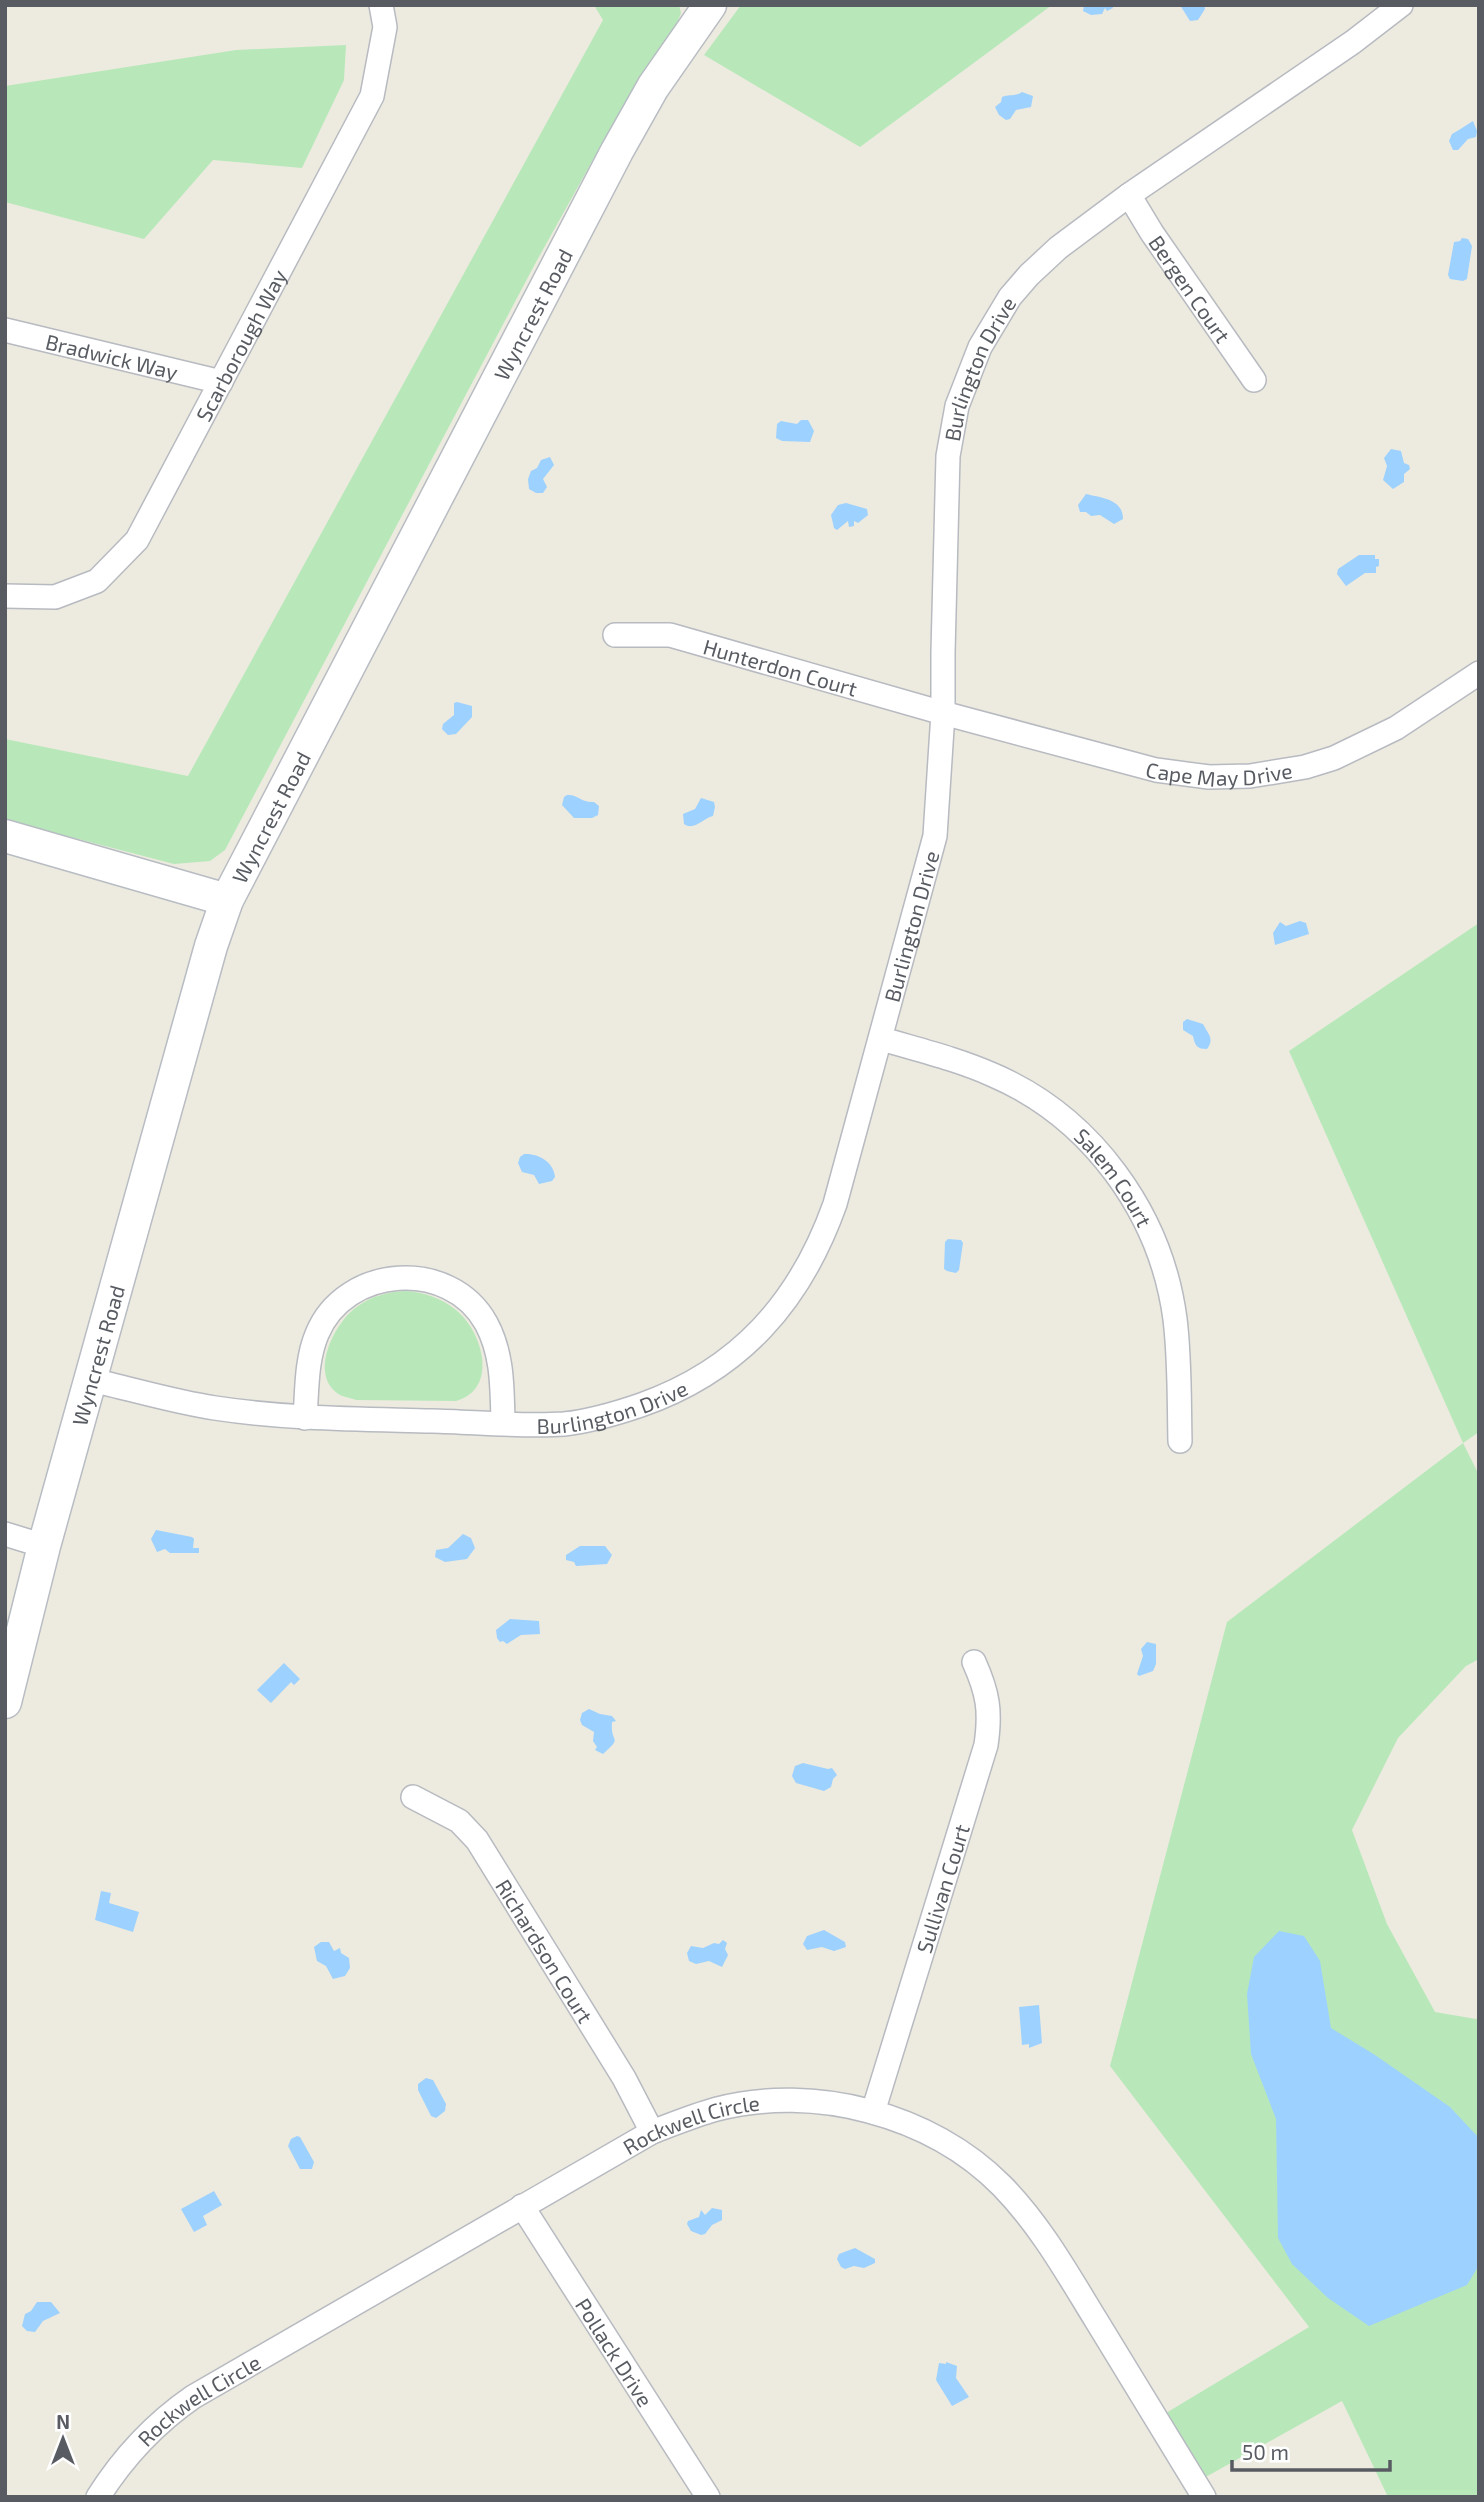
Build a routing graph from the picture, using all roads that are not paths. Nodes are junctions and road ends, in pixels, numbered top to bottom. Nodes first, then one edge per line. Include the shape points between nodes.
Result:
1 (381, 5) edge
2 (709, 5) edge
3 (1400, 6) edge
4 (1129, 195) junction
5 (5, 330) edge
6 (1254, 380) dead end
7 (220, 382) junction
8 (5, 596) edge
9 (615, 635) dead end
10 (1479, 673) edge
11 (943, 713) junction
12 (5, 836) edge
13 (227, 900) junction
14 (882, 1039) junction
15 (92, 1380) junction
16 (305, 1418) junction
17 (503, 1422) junction
18 (1180, 1441) dead end
19 (5, 1534) edge
20 (44, 1546) junction
21 (974, 1662) dead end
22 (5, 1702) edge
23 (413, 1797) dead end
24 (873, 2112) junction
25 (652, 2132) junction
26 (522, 2206) junction
27 (98, 2497) edge
28 (708, 2497) edge
29 (1203, 2497) edge

1 - 7 street, Scarborough Way via 385,27 372,96
2 - 13 street, Wyncrest Road via 653,87 617,151
3 - 4 street, Burlington Drive
4 - 6 street, Bergen Court
4 - 11 street, Burlington Drive via 1029,275 995,319 971,366 957,406 948,456
5 - 7 street, Bradwick Way
7 - 8 street, Scarborough Way via 137,540 101,579 55,597
9 - 11 street, Hunterdon Court via 670,635
10 - 11 street, Cape May Drive via 1356,749 1305,766 1250,776 1209,777 1156,770
11 - 14 street, Burlington Drive via 933,849
12 - 13 street
13 - 15 street, Wyncrest Road
14 - 17 street, Burlington Drive via 824,1235 806,1272 750,1342 683,1389 613,1415 563,1424
14 - 18 street, Salem Court via 970,1066 1026,1092 1078,1130 1122,1181 1151,1232 1169,1286 1178,1351
15 - 16 street, Burlington Drive via 213,1408
15 - 20 street, Wyncrest Road
16 - 17 street, Burlington Drive
16 - 17 street via 312,1348 330,1312 364,1286 415,1277 465,1299 486,1322 501,1374
19 - 20 street
20 - 22 street, Wyncrest Road
21 - 24 street, Sullivan Court via 990,1706 986,1745
23 - 25 street, Richardson Court via 459,1821 477,1840 624,2078
24 - 25 street, Rockwell Circle via 840,2105 766,2102 718,2109
24 - 29 street, Rockwell Circle via 957,2150 1030,2217
25 - 26 street, Rockwell Circle
26 - 27 street, Rockwell Circle via 174,2410 131,2450
26 - 28 street, Pollack Drive

